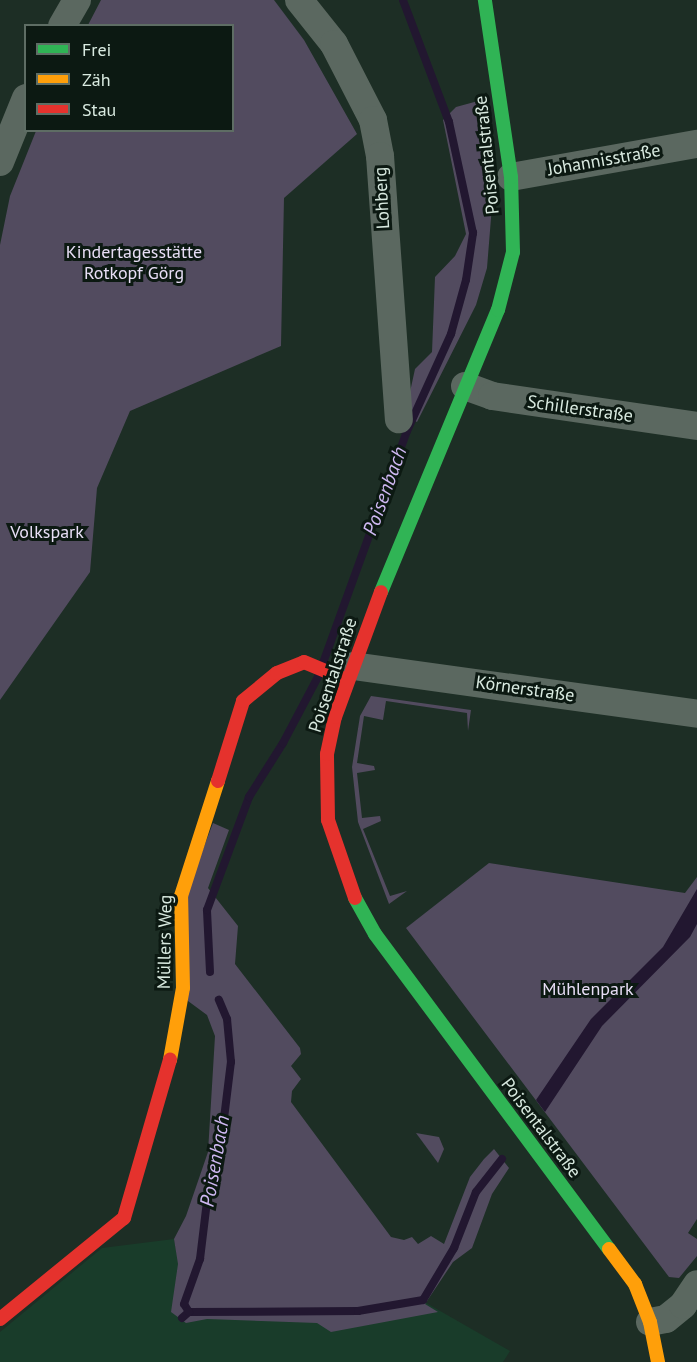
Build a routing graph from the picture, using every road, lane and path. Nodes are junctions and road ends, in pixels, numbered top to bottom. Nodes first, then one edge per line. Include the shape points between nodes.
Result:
1 (77, 0) edge
2 (299, 0) edge
3 (485, 0) edge
4 (63, 24) edge
5 (24, 103) edge
6 (697, 144) edge
7 (0, 162) edge
8 (511, 177) junction
9 (465, 386) junction
10 (399, 419) dead end
11 (697, 426) edge
12 (350, 673) junction
13 (697, 714) edge
14 (697, 1284) edge
15 (0, 1319) edge
16 (650, 1322) junction
17 (658, 1362) edge

1 - 4 street
2 - 10 street, Lohberg via 334,44 373,120 380,156
3 - 8 main road, Poisentalstraße
5 - 7 street
6 - 8 street, Johannisstraße
8 - 9 main road, Poisentalstraße via 513,252 498,310
9 - 11 street, Schillerstraße via 492,396
9 - 12 main road, Poisentalstraße
12 - 13 street, Körnerstraße
12 - 15 main road, Müllers Weg via 304,662 277,673 243,701 181,896 183,988 172,1054 124,1218
12 - 16 main road, Poisentalstraße via 327,754 326,785 328,820 350,888 375,934 411,986 636,1284
14 - 16 street via 683,1305 666,1318
16 - 17 main road, Poisentalstraße

